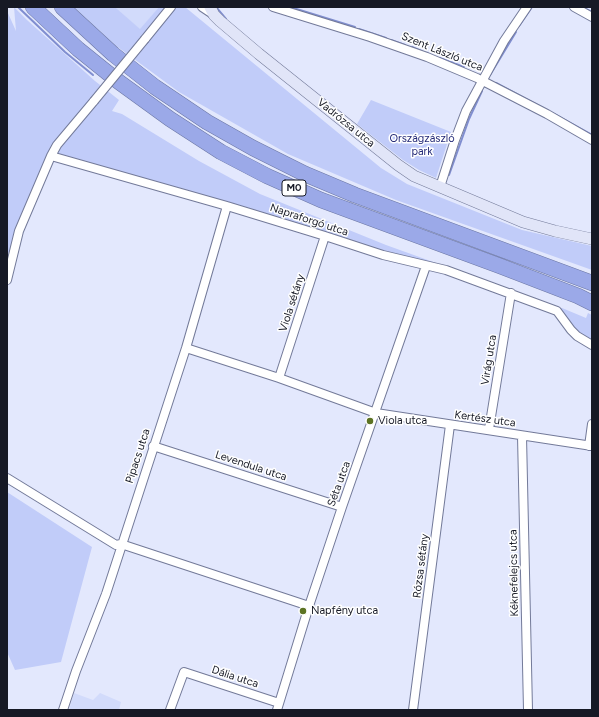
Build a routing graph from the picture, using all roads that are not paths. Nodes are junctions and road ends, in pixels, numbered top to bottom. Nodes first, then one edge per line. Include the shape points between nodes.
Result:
1 (33, 7) edge
2 (62, 7) edge
3 (171, 7) edge
4 (202, 7) edge
5 (273, 7) edge
6 (527, 7) edge
7 (574, 7) edge
8 (212, 11) edge
9 (592, 17) edge
10 (482, 80) junction
11 (592, 140) edge
12 (51, 156) junction
13 (440, 187) junction
14 (227, 206) junction
15 (325, 236) junction
16 (592, 239) edge
17 (426, 266) junction
18 (7, 280) edge
19 (592, 283) edge
20 (511, 293) junction
21 (592, 303) edge
22 (592, 345) edge
23 (186, 348) junction
24 (278, 378) junction
25 (376, 413) junction
26 (592, 424) edge
27 (450, 425) junction
28 (489, 430) junction
29 (522, 436) junction
30 (153, 446) junction
31 (590, 446) edge
32 (7, 478) edge
33 (342, 507) junction
34 (121, 544) junction
35 (309, 606) junction
36 (278, 706) edge
37 (63, 710) edge
38 (170, 710) edge
39 (413, 710) edge
40 (528, 710) edge

1 - 21 highway, M0 via 78,49 119,82 170,119 227,155 321,200
2 - 19 highway, M0 via 155,87 207,122 253,148 355,195
3 - 12 street, bridge via 57,145
4 - 8 street
5 - 10 street, Szent László utca via 420,54
6 - 10 street
7 - 9 street
8 - 13 street, Vadrózsa utca via 259,54 398,165 414,176
10 - 11 street, Szent László utca
10 - 13 street via 466,111
12 - 14 street, Napraforgó utca
12 - 18 street via 18,231
13 - 16 street, Vadrózsa utca via 523,222
14 - 15 street, Napraforgó utca
14 - 23 street, Pipacs utca
15 - 17 street, Napraforgó utca
15 - 24 street, Viola sétány
17 - 20 street, Napraforgó utca via 446,270
17 - 25 street, Séta utca
20 - 22 street, Napraforgó utca via 557,311 574,333
20 - 28 street, Virág utca
23 - 24 street
23 - 30 street, Pipacs utca
24 - 25 street
25 - 27 street, Kertész utca
25 - 33 street, Séta utca
26 - 31 street
27 - 28 street, Kertész utca
27 - 39 street, Rózsa sétány
28 - 29 street, Kertész utca
29 - 31 street, Kertész utca
29 - 40 street, Kéknefelejcs utca
30 - 33 street, Levendula utca
30 - 34 street, Pipacs utca
32 - 34 street via 100,536
33 - 35 street, Séta utca
34 - 35 street
34 - 37 street, Pipacs utca via 106,594
35 - 36 street, Séta utca
36 - 38 street, Dália utca via 184,672

